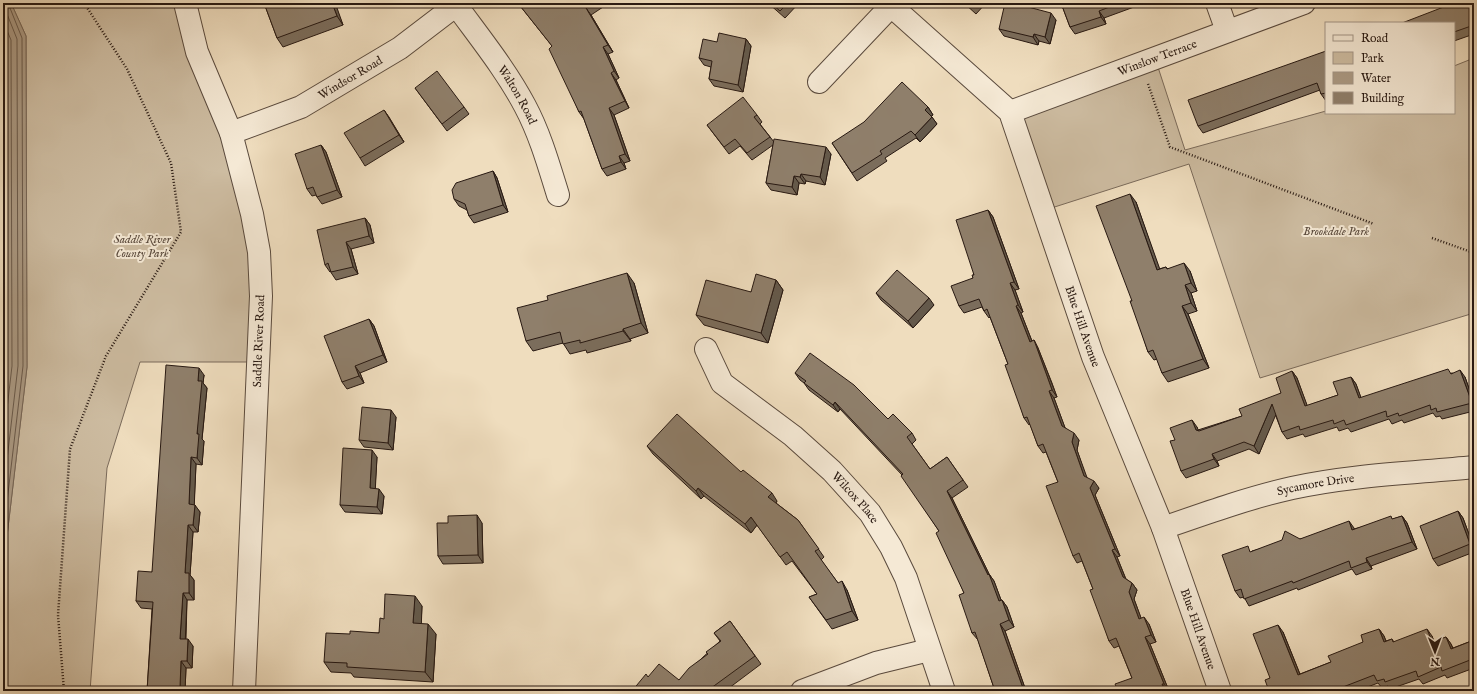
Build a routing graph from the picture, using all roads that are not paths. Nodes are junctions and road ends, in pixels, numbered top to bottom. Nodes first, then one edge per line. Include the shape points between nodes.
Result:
1 (185, 3) edge
2 (1217, 3) edge
3 (1304, 3) edge
4 (458, 4) edge
5 (890, 4) edge
6 (1227, 31) junction
7 (819, 82) dead end
8 (1010, 112) junction
9 (231, 133) junction
10 (558, 195) dead end
11 (706, 349) dead end
12 (1474, 467) edge
13 (1164, 528) junction
14 (929, 650) junction
15 (244, 691) edge
16 (802, 691) edge
17 (944, 691) edge
18 (1220, 691) edge

1 - 9 street, Saddle River Road via 197,52
2 - 6 street
3 - 6 street, Winslow Terrace
4 - 9 street, Windsor Road via 400,48 301,106
4 - 10 street, Walton Road via 525,107
5 - 7 street
5 - 8 street, Blue Hill Avenue
6 - 8 street, Winslow Terrace
8 - 13 street, Blue Hill Avenue via 1093,356
9 - 15 street, Saddle River Road via 259,252 261,296
11 - 14 street, Wilcox Place via 722,383 792,436 832,471 870,514 891,547 906,578
12 - 13 street, Sycamore Drive via 1353,479 1293,488 1234,503
13 - 18 street, Blue Hill Avenue
14 - 16 street via 876,663
14 - 17 street, Wilcox Place

